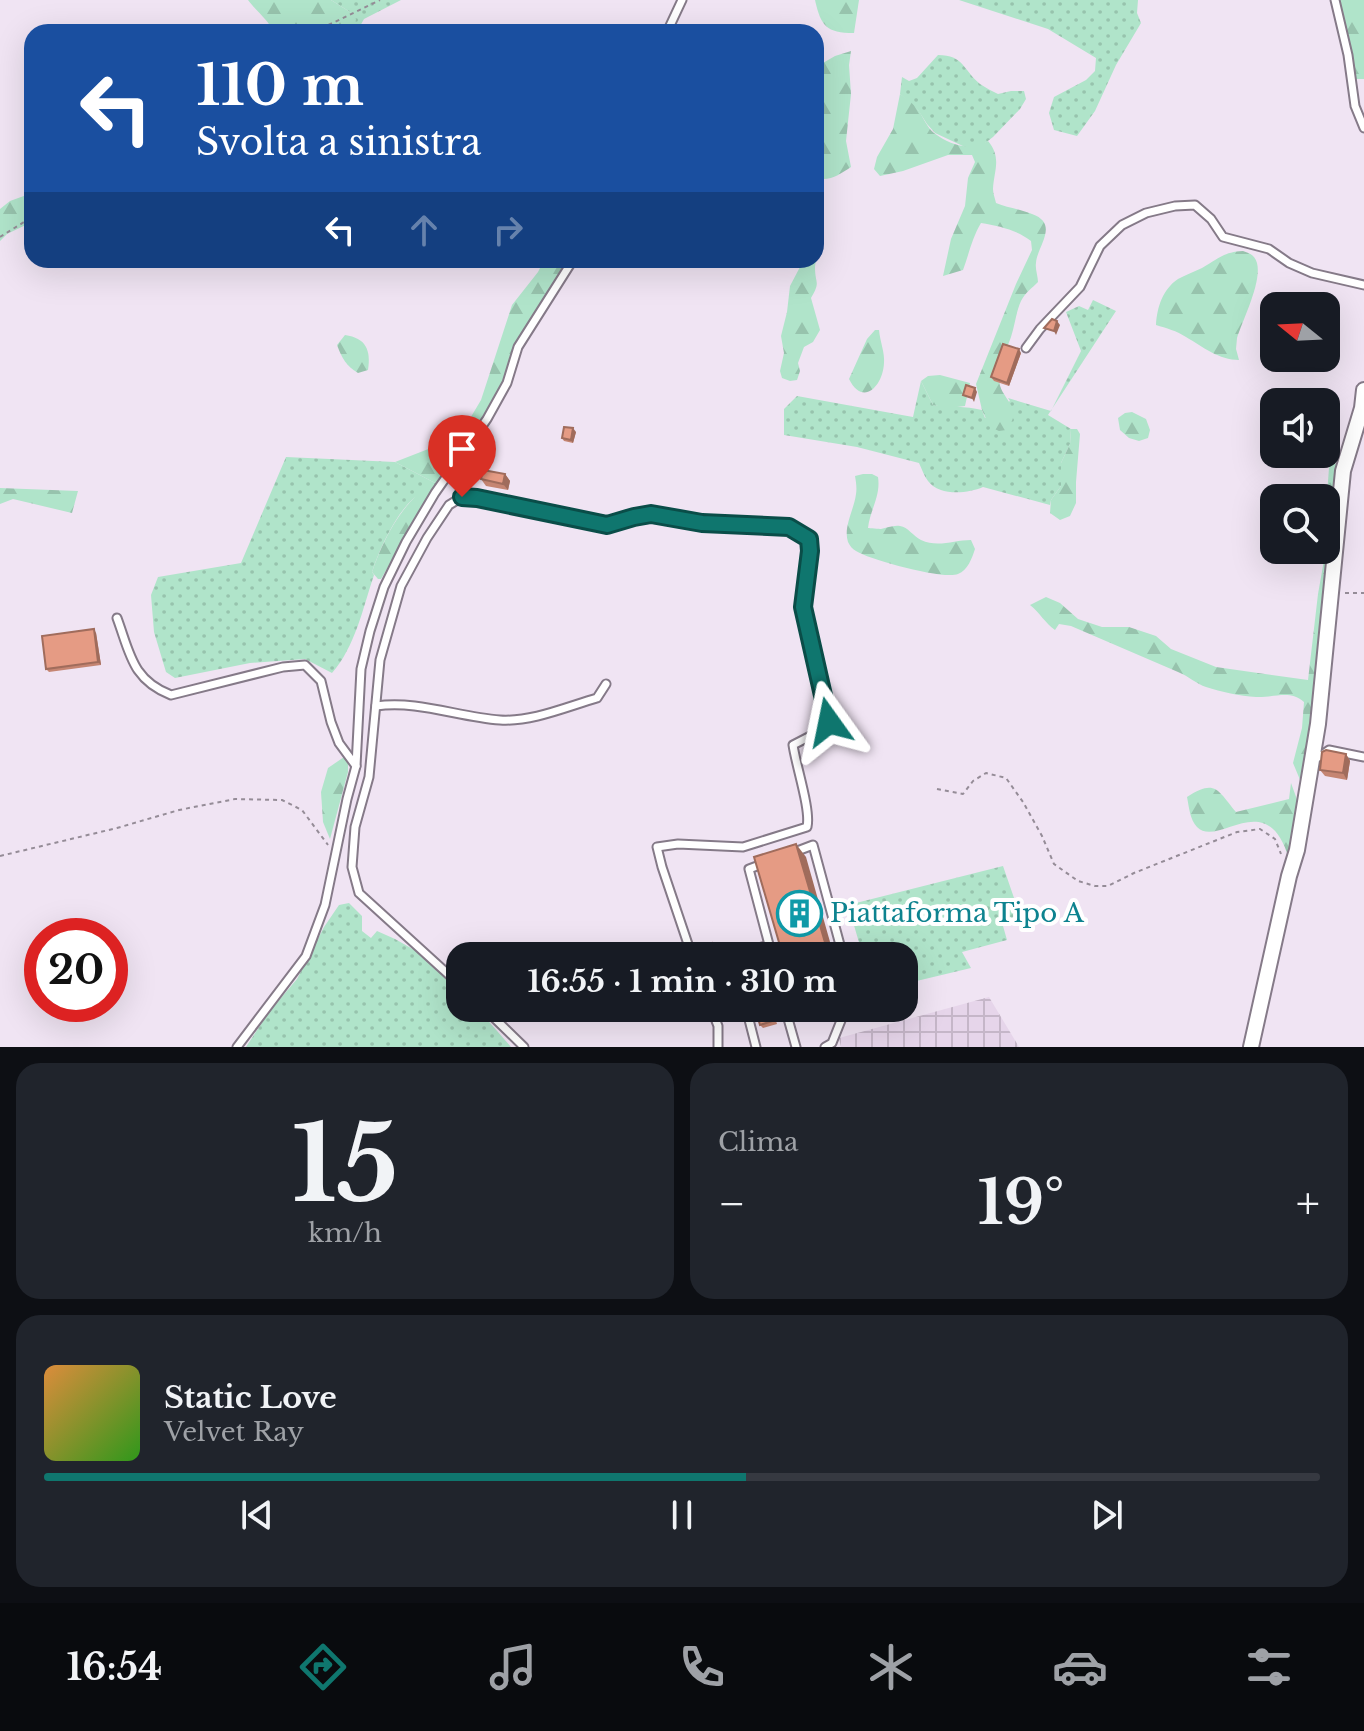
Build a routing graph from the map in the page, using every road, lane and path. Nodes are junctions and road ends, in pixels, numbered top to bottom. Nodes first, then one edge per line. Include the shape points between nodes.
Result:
1 (380, 0) edge
2 (682, 0) edge
3 (1335, 0) edge
4 (330, 24) edge
5 (671, 24) edge
6 (1364, 128) edge
7 (24, 222) edge
8 (0, 237) edge
9 (568, 268) edge
10 (1364, 285) edge
11 (1026, 348) dead end
12 (1364, 390) edge
13 (1332, 592) junction
14 (1364, 593) edge
15 (117, 618) dead end
16 (606, 684) dead end
17 (376, 706) junction
18 (1313, 755) junction
19 (1364, 757) edge
20 (356, 766) junction
21 (937, 789) dead end
22 (335, 855) junction
23 (787, 855) edge
24 (0, 856) edge
25 (774, 860) edge
26 (1289, 876) junction
27 (687, 942) edge
28 (768, 942) edge
29 (839, 942) edge
30 (446, 972) edge
31 (498, 1022) edge
32 (716, 1022) edge
33 (750, 1022) edge
34 (789, 1022) edge
35 (841, 1022) edge
36 (832, 1046) edge
37 (237, 1047) edge
38 (524, 1047) edge
39 (718, 1047) edge
40 (756, 1047) edge
41 (796, 1047) edge
42 (1251, 1047) edge

1 - 4 path
2 - 5 lane
3 - 6 lane
7 - 8 path
9 - 20 lane via 518,347 507,383 487,419 435,493 384,587 361,669
10 - 11 lane via 1312,273 1269,249 1223,237 1195,205 1175,206 1122,225 1100,246 1080,287
12 - 13 street via 1343,471
13 - 14 path
13 - 18 street
15 - 20 lane via 137,672 171,695 305,665 321,681 339,743
16 - 17 lane via 597,698 530,718 501,720
17 - 27 lane via 380,660 401,586 449,505 462,497 607,525 651,514 702,523 789,527 809,539 803,607 829,722 793,745 807,827 743,847 657,847
17 - 30 lane via 352,867 359,893
18 - 19 lane via 1329,750
18 - 26 street
20 - 22 lane
21 - 26 path via 963,794 986,773 1006,778 1054,864 1095,886 1108,886 1237,832 1260,829 1275,839
22 - 24 path via 302,810 282,800 235,799
22 - 37 lane via 325,905 306,956
23 - 29 lane via 813,845
25 - 28 lane via 749,869
26 - 42 street
31 - 38 lane
32 - 39 lane
33 - 40 lane
34 - 41 lane
35 - 36 lane

